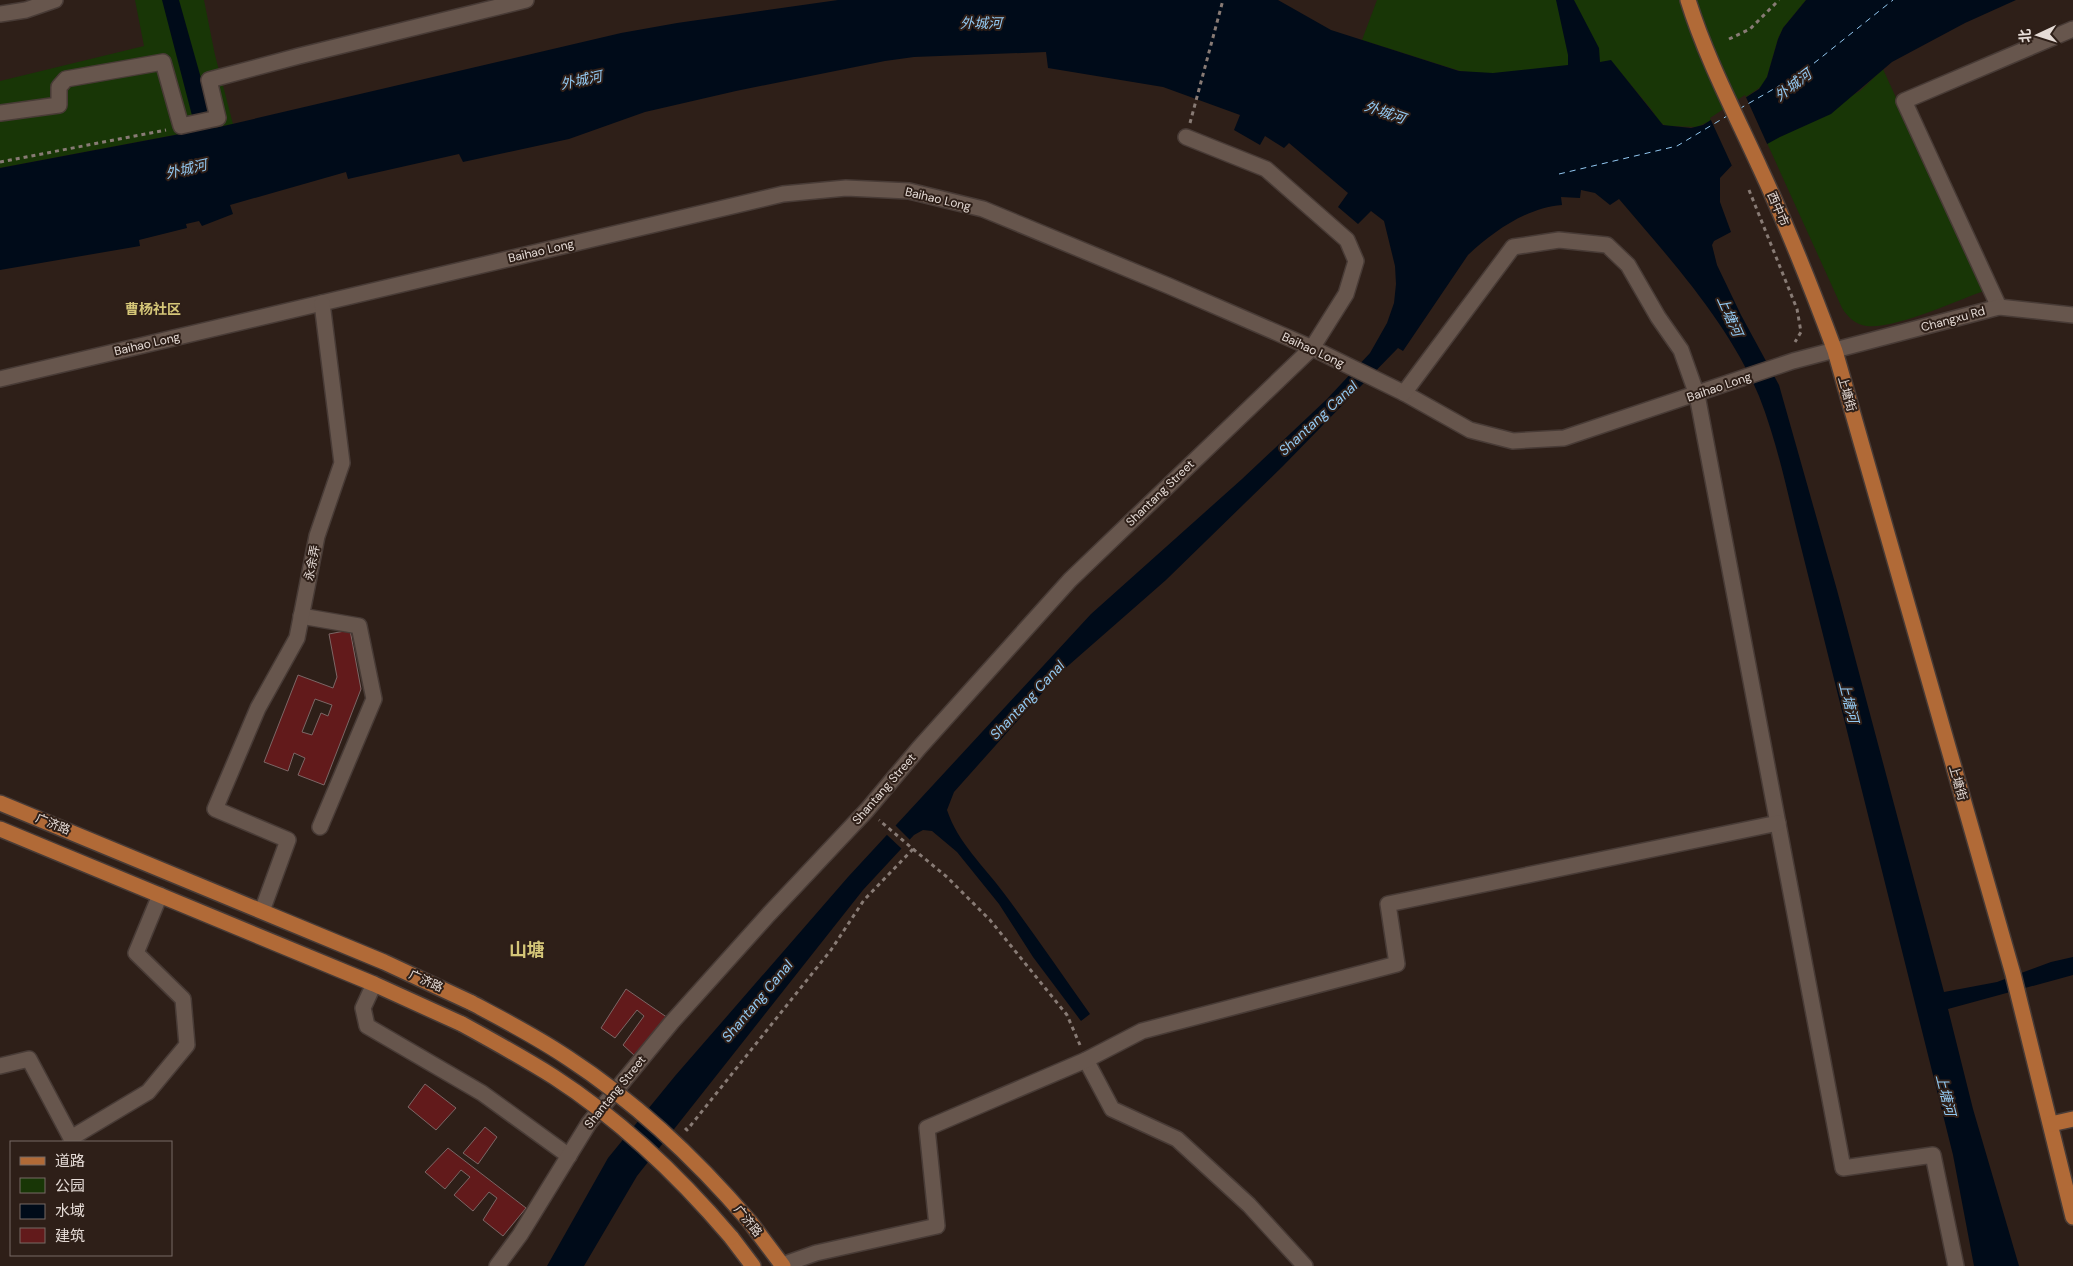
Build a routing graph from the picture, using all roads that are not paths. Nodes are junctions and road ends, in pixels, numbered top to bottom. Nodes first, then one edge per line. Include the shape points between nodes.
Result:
1 (55, 0) edge
2 (526, 0) edge
3 (1688, 0) edge
4 (0, 14) edge
5 (2073, 29) edge
6 (0, 113) edge
7 (1186, 138) dead end
8 (322, 303) junction
9 (1999, 306) junction
10 (2073, 316) edge
11 (1312, 348) junction
12 (1835, 351) junction
13 (0, 379) edge
14 (1404, 394) junction
15 (1697, 395) junction
16 (301, 616) junction
17 (0, 803) edge
18 (1778, 823) junction
19 (320, 828) dead end
20 (0, 829) edge
21 (160, 895) junction
22 (262, 911) junction
23 (374, 984) junction
24 (1086, 1060) junction
25 (0, 1066) edge
26 (2073, 1119) edge
27 (2051, 1124) junction
28 (569, 1156) junction
29 (2073, 1217) edge
30 (498, 1266) edge
31 (753, 1266) edge
32 (783, 1266) edge
33 (1305, 1266) edge
34 (1956, 1266) edge

1 - 4 street via 26,10
2 - 6 street via 209,80 218,118 182,126 163,62 66,79 59,87 59,105
3 - 12 main road, 西中市 via 1714,70 1761,170
5 - 9 street via 1904,101
7 - 11 street, Shantang Street via 1266,169 1348,240 1356,261 1346,294
8 - 11 street, Baihao Long via 783,194 846,188 909,191 982,210
8 - 13 street, Baihao Long
8 - 16 street, 永余弄 via 342,463 317,536
9 - 10 street, Changxu Rd
9 - 12 street, Changxu Rd
11 - 14 street, Baihao Long
11 - 28 street, Shantang Street via 1070,580 867,810 672,1022 589,1123
12 - 15 street, Baihao Long via 1793,361
12 - 27 main road, 上塘街 via 2013,974
14 - 15 street, Baihao Long via 1470,430 1513,441 1564,438
14 - 15 street via 1513,247 1559,240 1607,245 1628,265 1681,350
15 - 18 street
16 - 19 street via 359,626 374,699
16 - 22 street, 永余弄 via 296,638 258,708 215,809 288,840
17 - 22 main road, 广济路
18 - 24 street via 1388,904 1396,964 1142,1031
18 - 34 street via 1844,1168 1933,1155
20 - 21 main road, 广济路
21 - 23 main road, 广济路
21 - 25 street via 136,953 184,999 187,1045 148,1092 72,1138 29,1059
22 - 32 main road, 广济路, bridge via 472,1003 569,1059 638,1110 700,1165
23 - 28 street via 363,1008 367,1026 482,1093
23 - 31 main road, 广济路, bridge via 462,1024 549,1074 623,1128 683,1182
24 - 32 street via 927,1128 937,1226 816,1253
24 - 33 street via 1112,1109 1177,1139 1249,1205
26 - 27 main road
27 - 29 main road, 上塘街
28 - 30 street, Shantang Street

